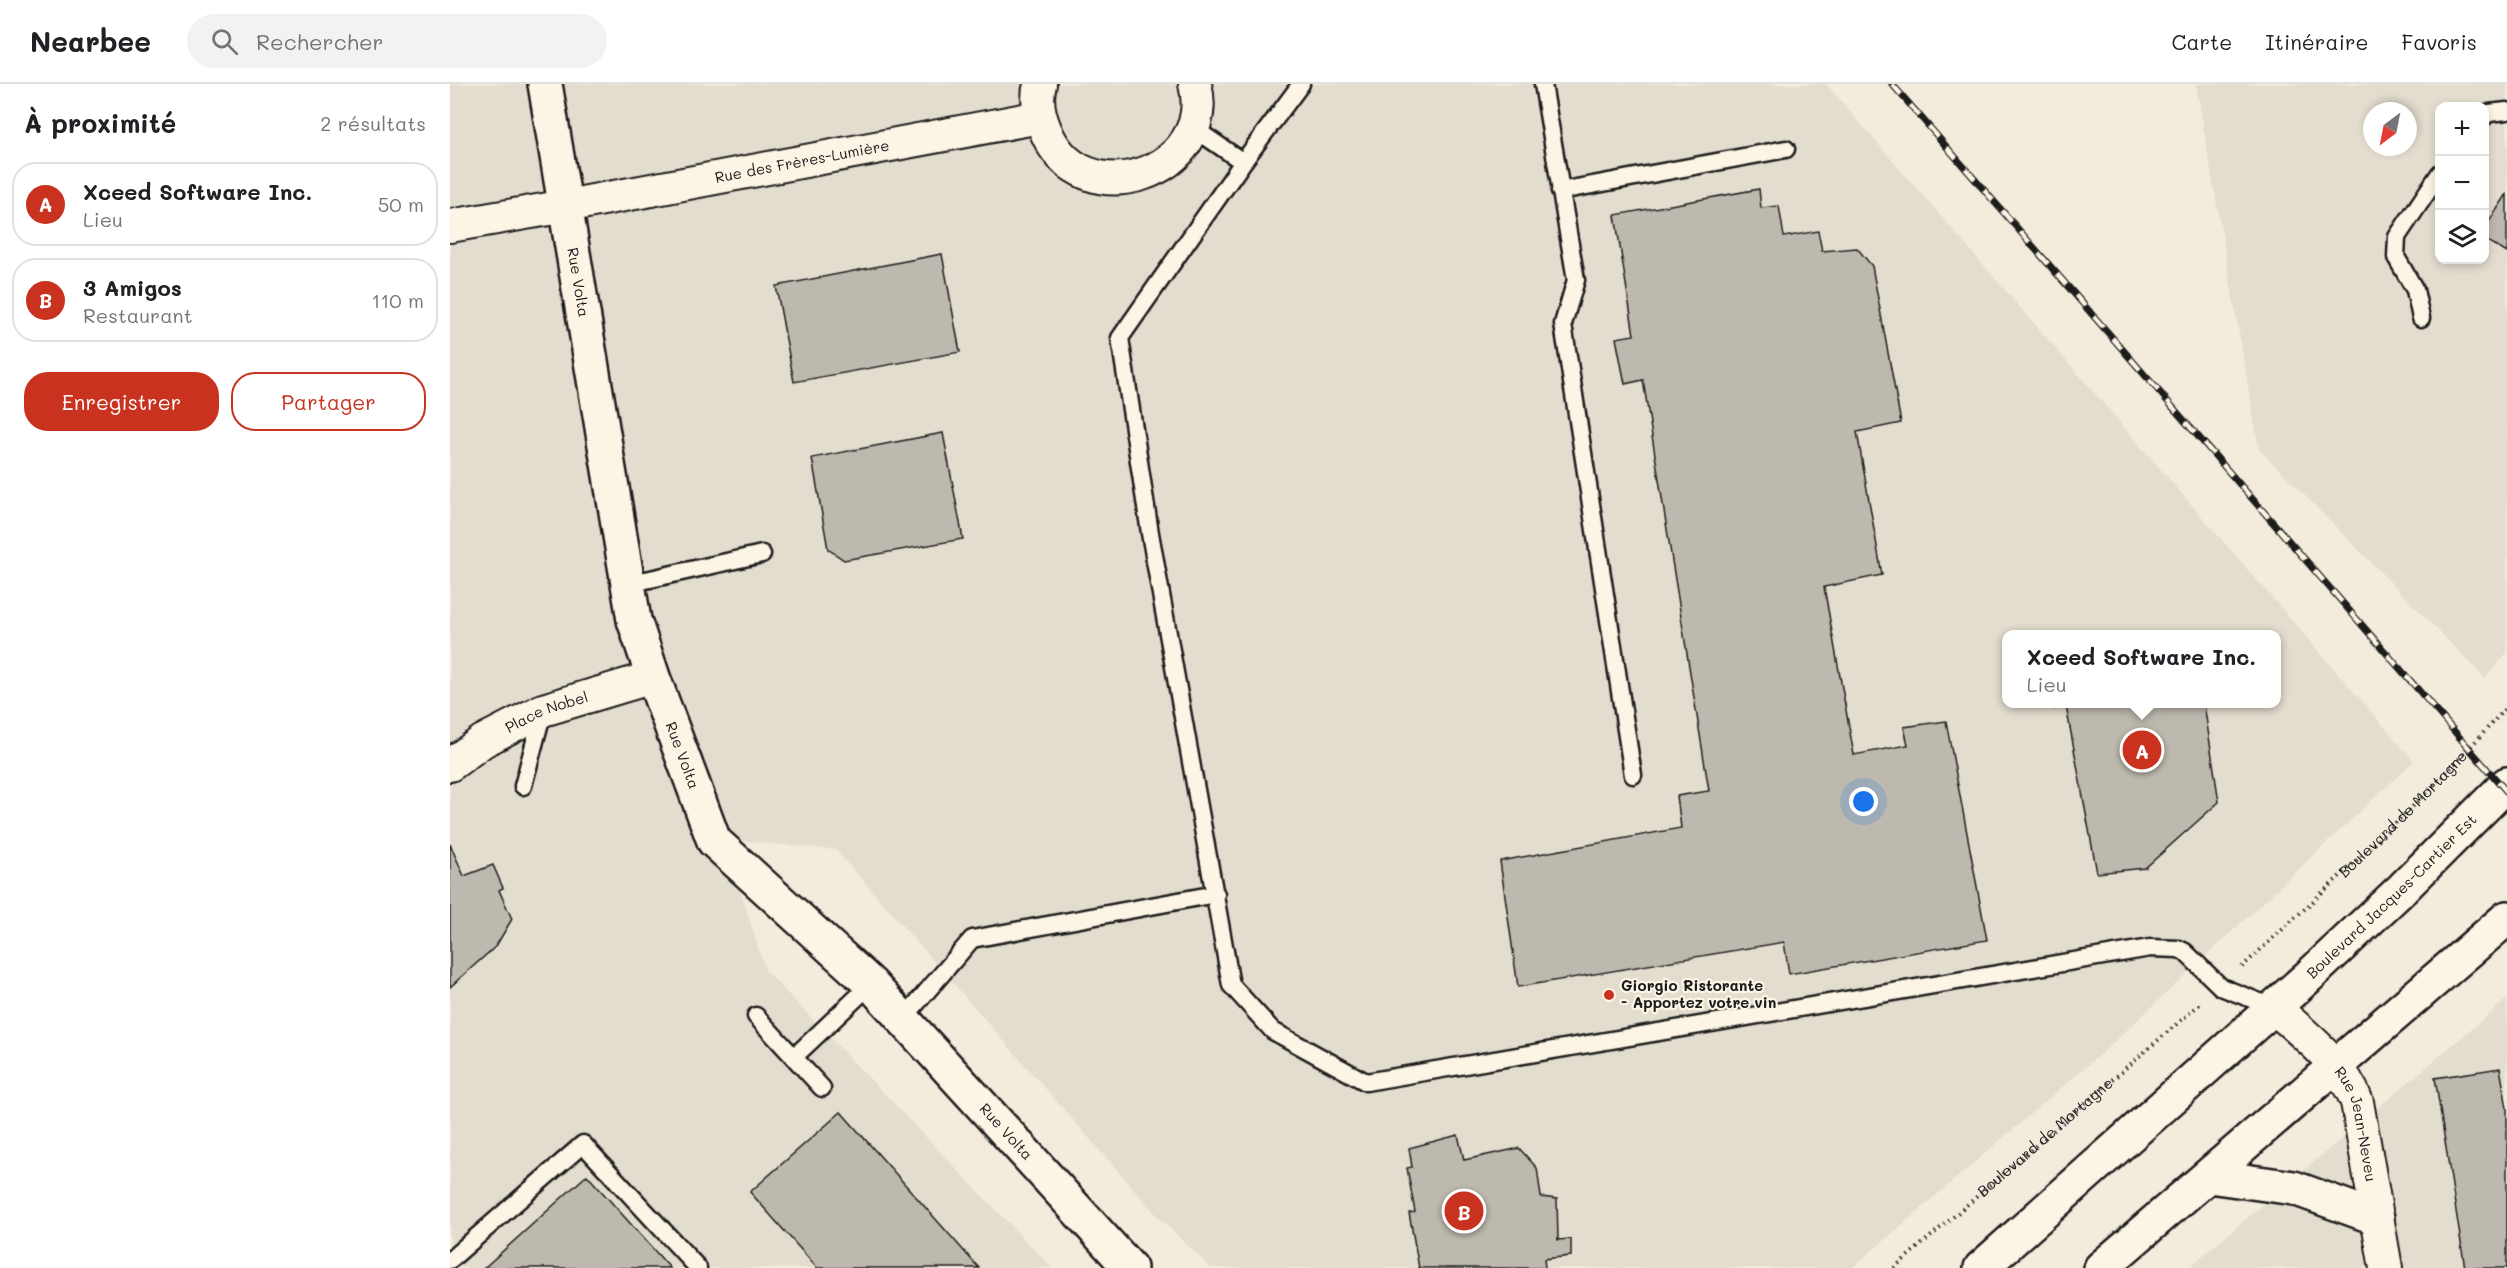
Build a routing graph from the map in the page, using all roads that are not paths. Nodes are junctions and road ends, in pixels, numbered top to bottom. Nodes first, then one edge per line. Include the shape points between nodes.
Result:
1 (545, 84) edge
2 (1040, 84) edge
3 (1195, 84) edge
4 (1301, 84) edge
5 (1543, 84) edge
6 (2507, 111) edge
7 (2489, 115) edge
8 (2489, 116) edge
9 (1040, 117) junction
10 (2507, 126) edge
11 (1192, 127) junction
12 (1786, 149) dead end
13 (1243, 162) junction
14 (2435, 179) edge
15 (1560, 191) junction
16 (567, 206) junction
17 (450, 225) edge
18 (2421, 318) dead end
19 (762, 554) dead end
20 (628, 584) junction
21 (653, 677) junction
22 (543, 710) junction
23 (450, 765) edge
24 (1633, 775) dead end
25 (2507, 784) edge
26 (523, 786) dead end
27 (1216, 894) junction
28 (2507, 918) edge
29 (870, 984) junction
30 (2275, 1008) junction
31 (756, 1016) dead end
32 (903, 1019) junction
33 (794, 1057) junction
34 (2338, 1066) junction
35 (822, 1088) dead end
36 (2209, 1176) junction
37 (2377, 1218) junction
38 (450, 1260) edge
39 (698, 1268) edge
40 (1130, 1268) edge
41 (1981, 1268) edge
42 (2102, 1268) edge
43 (2386, 1268) edge

1 - 16 main road, Rue Volta
2 - 9 street
3 - 11 street
4 - 13 lane
5 - 15 lane
6 - 7 lane
8 - 10 lane
9 - 11 street via 1050,142 1068,162 1091,175 1117,179 1144,176 1167,162 1185,143
9 - 16 street, Rue des Frères-Lumière
11 - 13 lane
12 - 15 lane
13 - 27 lane via 1120,338 1150,533
14 - 18 lane via 2397,237 2396,257 2415,290
15 - 24 lane via 1576,280 1563,324
16 - 17 street, Rue des Frères-Lumière
16 - 20 main road, Rue Volta
19 - 20 lane
20 - 21 main road, Rue Volta via 634,620
21 - 22 street, Place Nobel
21 - 29 main road, Rue Volta via 714,841
22 - 23 street, Place Nobel via 483,741
22 - 26 lane
25 - 30 main road, Boulevard Jacques-Cartier Est
27 - 30 lane via 1231,985 1273,1031 1366,1082 2150,948 2179,949 2221,987
27 - 32 lane via 972,939
28 - 34 main road
29 - 32 main road, Rue Volta
29 - 33 lane
30 - 34 street, Rue Jean-Neveu
30 - 41 main road
31 - 33 lane
32 - 40 main road, Rue Volta
33 - 35 lane
34 - 36 main road
34 - 37 street, Rue Jean-Neveu via 2357,1102
36 - 37 main road via 2294,1188
36 - 42 main road
37 - 43 street, Rue Jean-Neveu
38 - 39 lane via 583,1144

